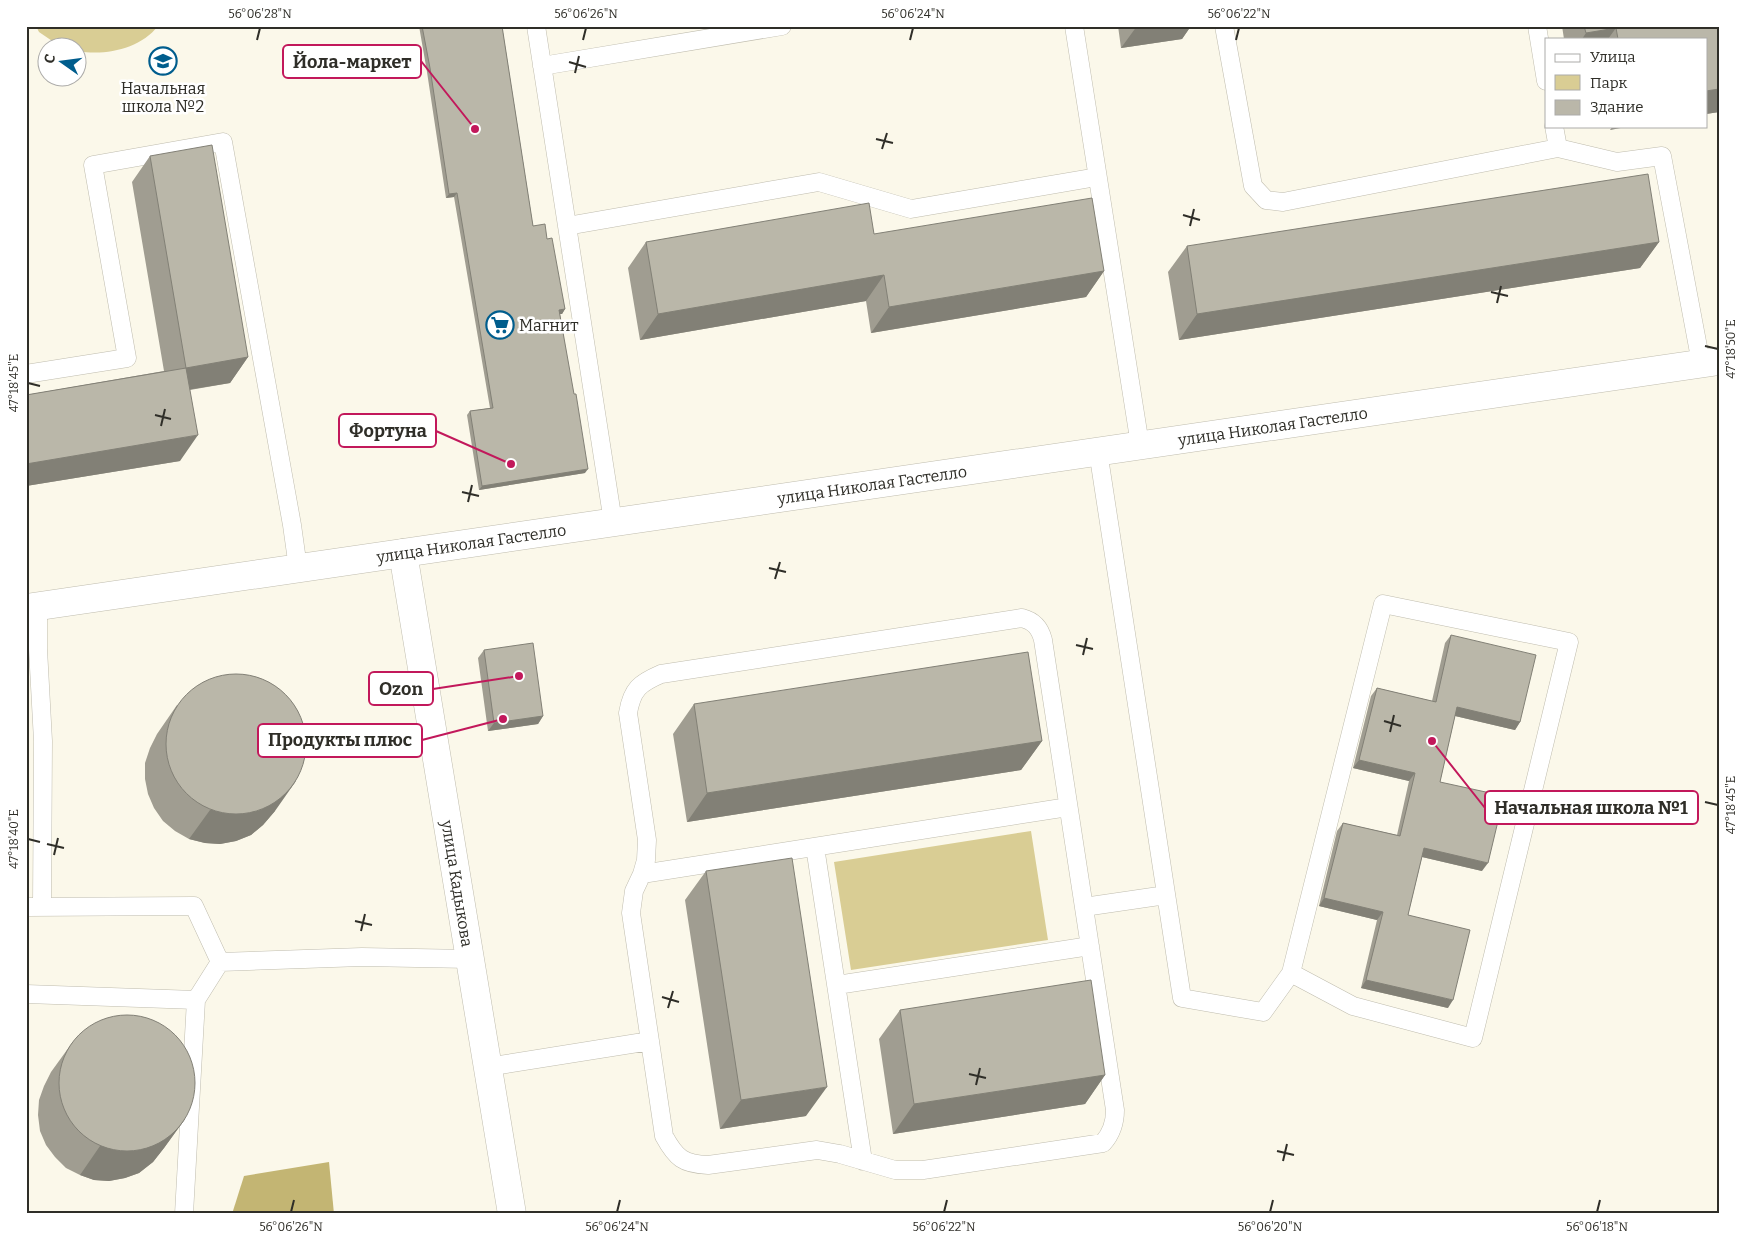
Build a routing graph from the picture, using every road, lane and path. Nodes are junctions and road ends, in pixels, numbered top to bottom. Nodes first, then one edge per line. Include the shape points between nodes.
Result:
1 (536, 26) edge
2 (782, 26) edge
3 (1074, 26) edge
4 (1224, 26) edge
5 (1537, 26) edge
6 (542, 66) junction
7 (1545, 75) edge
8 (1554, 128) edge
9 (1558, 148) junction
10 (1098, 177) junction
11 (567, 226) junction
12 (1710, 362) edge
13 (26, 374) edge
14 (1140, 445) junction
15 (1098, 451) junction
16 (613, 522) junction
17 (403, 553) junction
18 (298, 568) junction
19 (32, 607) edge
20 (1068, 807) junction
21 (815, 847) junction
22 (642, 874) junction
23 (1166, 895) junction
24 (34, 907) edge
25 (1084, 907) junction
26 (1090, 946) junction
27 (470, 959) junction
28 (220, 962) junction
29 (1291, 973) junction
30 (836, 986) junction
31 (26, 994) edge
32 (196, 1000) junction
33 (650, 1041) junction
34 (487, 1066) junction
35 (863, 1161) junction
36 (184, 1214) edge
37 (512, 1214) edge

1 - 6 lane
2 - 6 lane
3 - 10 lane
4 - 9 lane via 1253,186 1266,200 1283,202
5 - 7 lane
6 - 11 lane
8 - 9 lane
9 - 12 lane via 1617,162 1662,156
10 - 11 lane via 911,209 819,182
10 - 14 lane
11 - 16 lane
12 - 14 street, улица Николая Гастелло
13 - 18 lane via 126,358 93,164 223,142
14 - 15 street, улица Николая Гастелло
15 - 16 street, улица Николая Гастелло
15 - 23 lane
16 - 17 street, улица Николая Гастелло
17 - 18 street, улица Николая Гастелло
17 - 27 street, улица Кадыкова
18 - 19 street, улица Николая Гастелло
19 - 24 lane via 38,648 43,741
20 - 21 lane
20 - 22 lane via 1041,632 1029,620 1022,618 661,674 643,682 636,690 628,713 647,840
20 - 25 lane
21 - 22 lane
21 - 30 lane
22 - 33 lane via 634,891 631,914
23 - 25 lane
23 - 29 lane via 1182,998 1263,1012
24 - 28 lane via 194,906
25 - 26 lane
26 - 30 lane
26 - 35 lane via 1115,1110 1113,1129 1103,1142 923,1170 894,1170
27 - 28 lane via 362,957
27 - 34 street, улица Кадыкова
28 - 32 lane
29 - 29 lane via 1383,604 1570,642 1473,1038 1353,1006
30 - 35 lane
31 - 32 lane
32 - 36 lane
33 - 34 lane
33 - 35 lane via 664,1136 682,1160 708,1165 817,1150
34 - 37 street, улица Кадыкова

